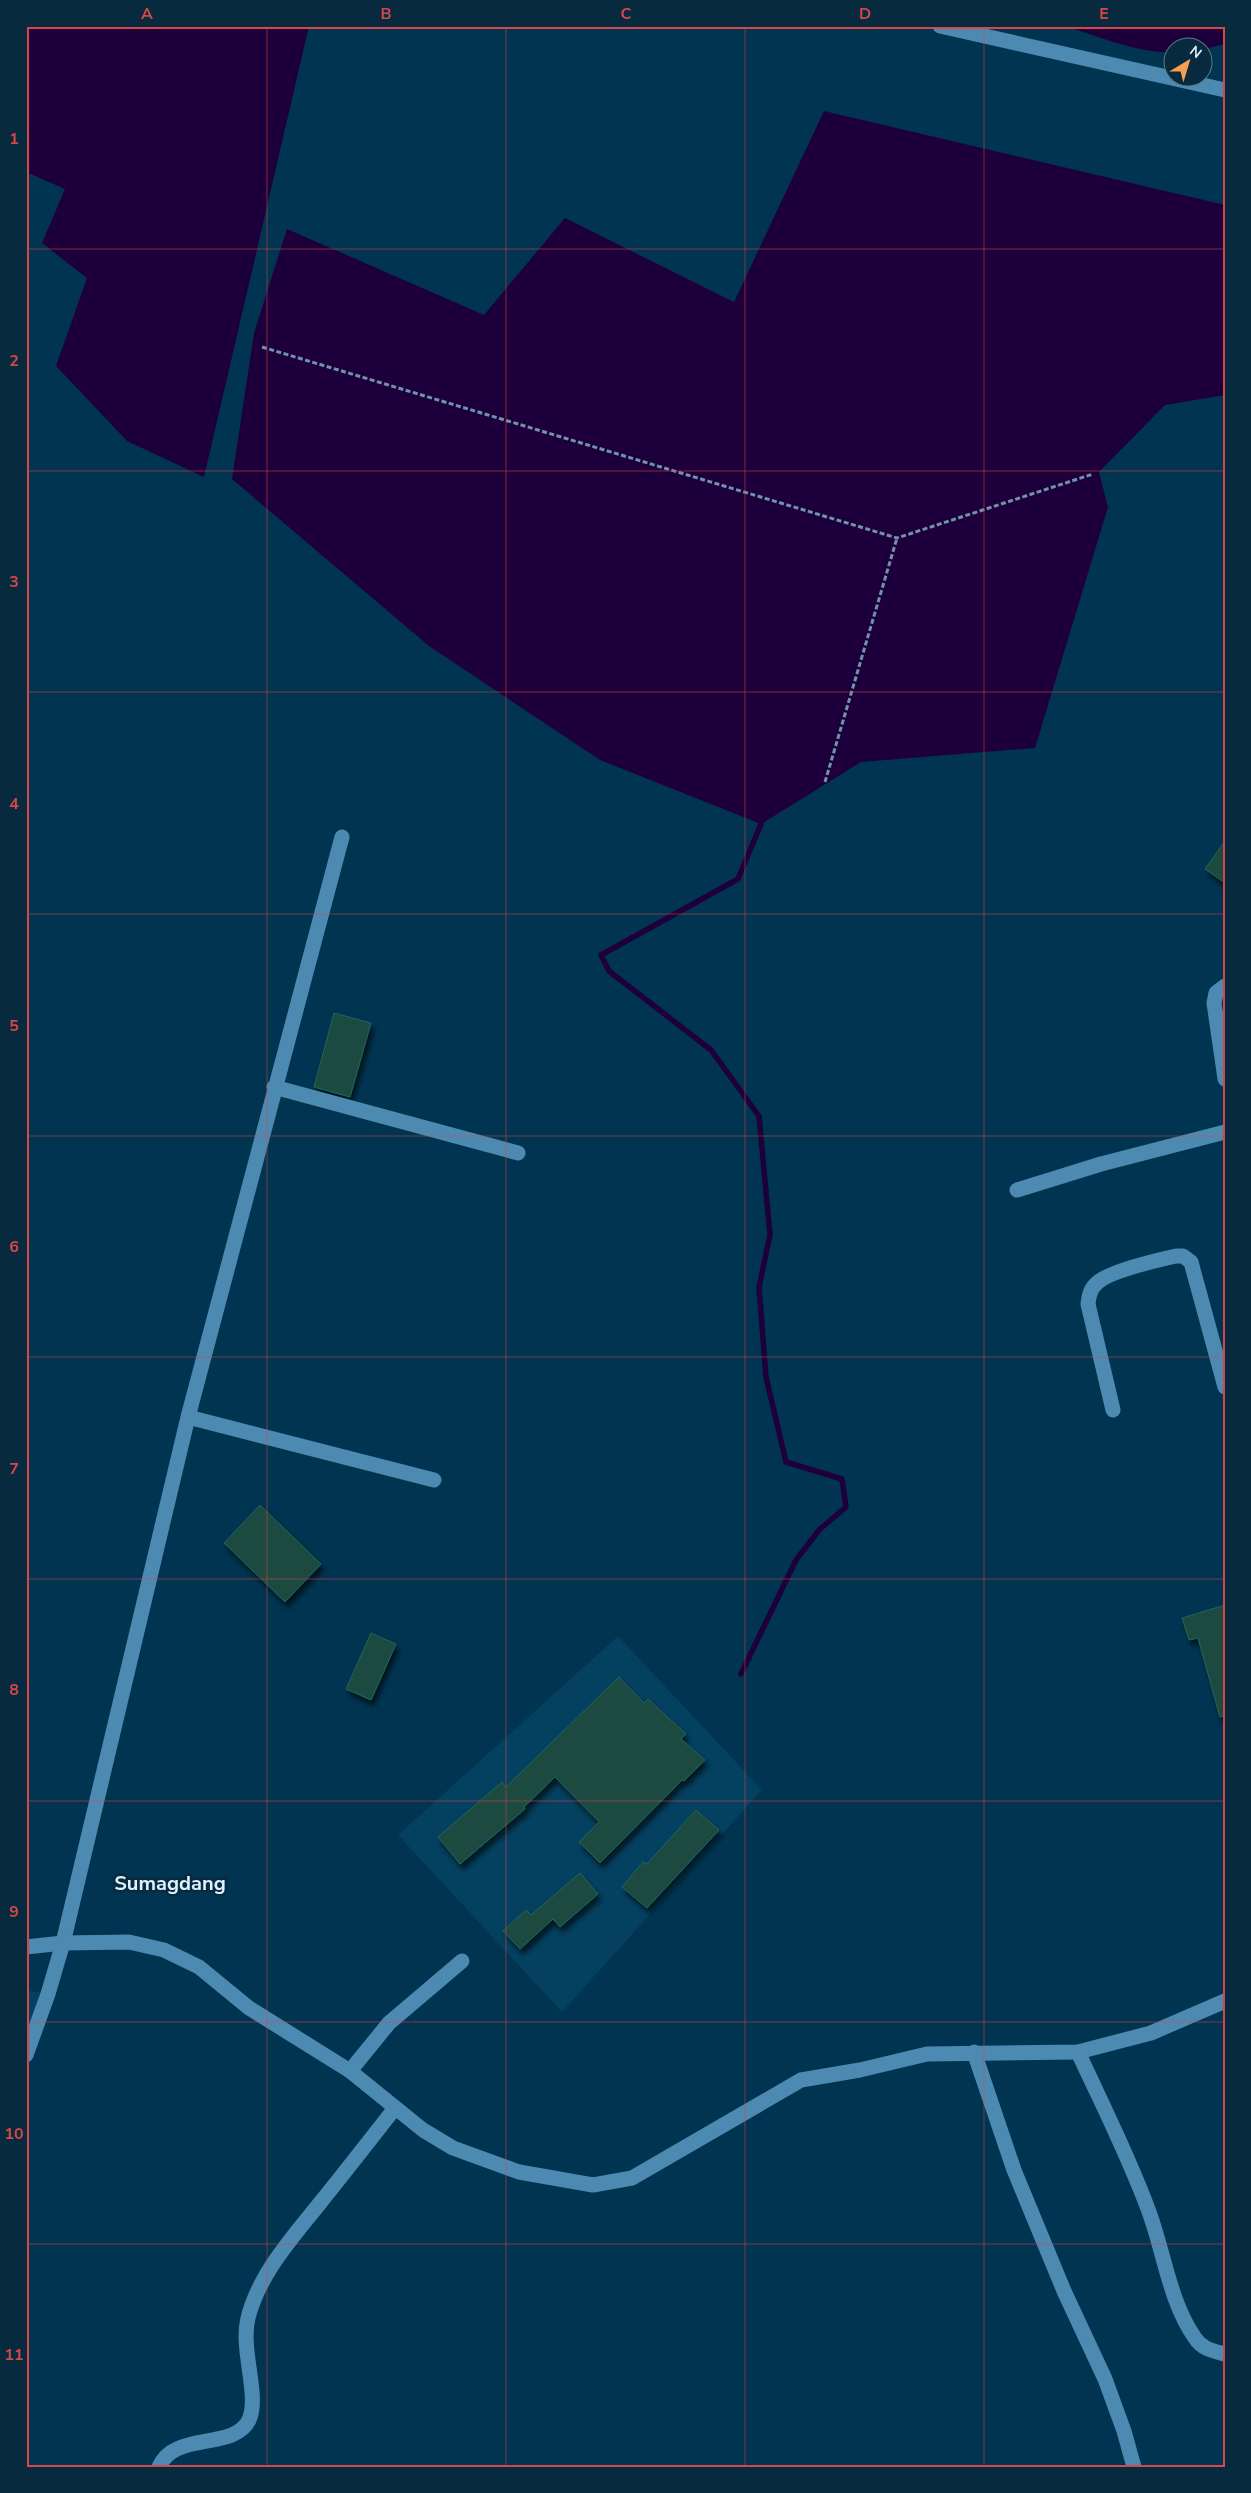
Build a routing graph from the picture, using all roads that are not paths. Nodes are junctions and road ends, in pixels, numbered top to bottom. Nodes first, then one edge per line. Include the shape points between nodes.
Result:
1 (940, 26) edge
2 (1225, 90) edge
3 (342, 837) dead end
4 (1225, 986) edge
5 (1225, 1079) edge
6 (274, 1087) junction
7 (1225, 1132) edge
8 (518, 1152) dead end
9 (1016, 1190) dead end
10 (1225, 1387) edge
11 (1113, 1410) dead end
12 (188, 1417) junction
13 (434, 1480) dead end
14 (63, 1943) junction
15 (26, 1947) edge
16 (462, 1961) dead end
17 (1225, 2001) edge
18 (974, 2052) junction
19 (1078, 2052) junction
20 (26, 2055) edge
21 (350, 2071) junction
22 (395, 2108) junction
23 (1225, 2354) edge
24 (159, 2467) edge
25 (1134, 2467) edge

1 - 2 street
3 - 6 street
4 - 5 street via 1218,990 1214,1003
6 - 8 street
6 - 12 street
7 - 9 street
10 - 11 street via 1192,1262 1176,1256 1110,1275 1089,1293 1088,1304
12 - 13 street
12 - 14 street
14 - 15 street
14 - 20 street
14 - 21 street via 129,1942 164,1950 199,1967 249,2008
16 - 21 street via 389,2023
17 - 19 street via 1151,2033
18 - 19 street
18 - 22 street via 926,2054 801,2080 632,2178 593,2185 519,2172 453,2148
18 - 25 street via 1014,2170 1105,2379
19 - 23 street via 1135,2176 1186,2323 1197,2341 1206,2348
21 - 22 street
22 - 24 street via 279,2255 260,2288 248,2318 245,2345 251,2394 248,2420 235,2434 191,2444 170,2453

